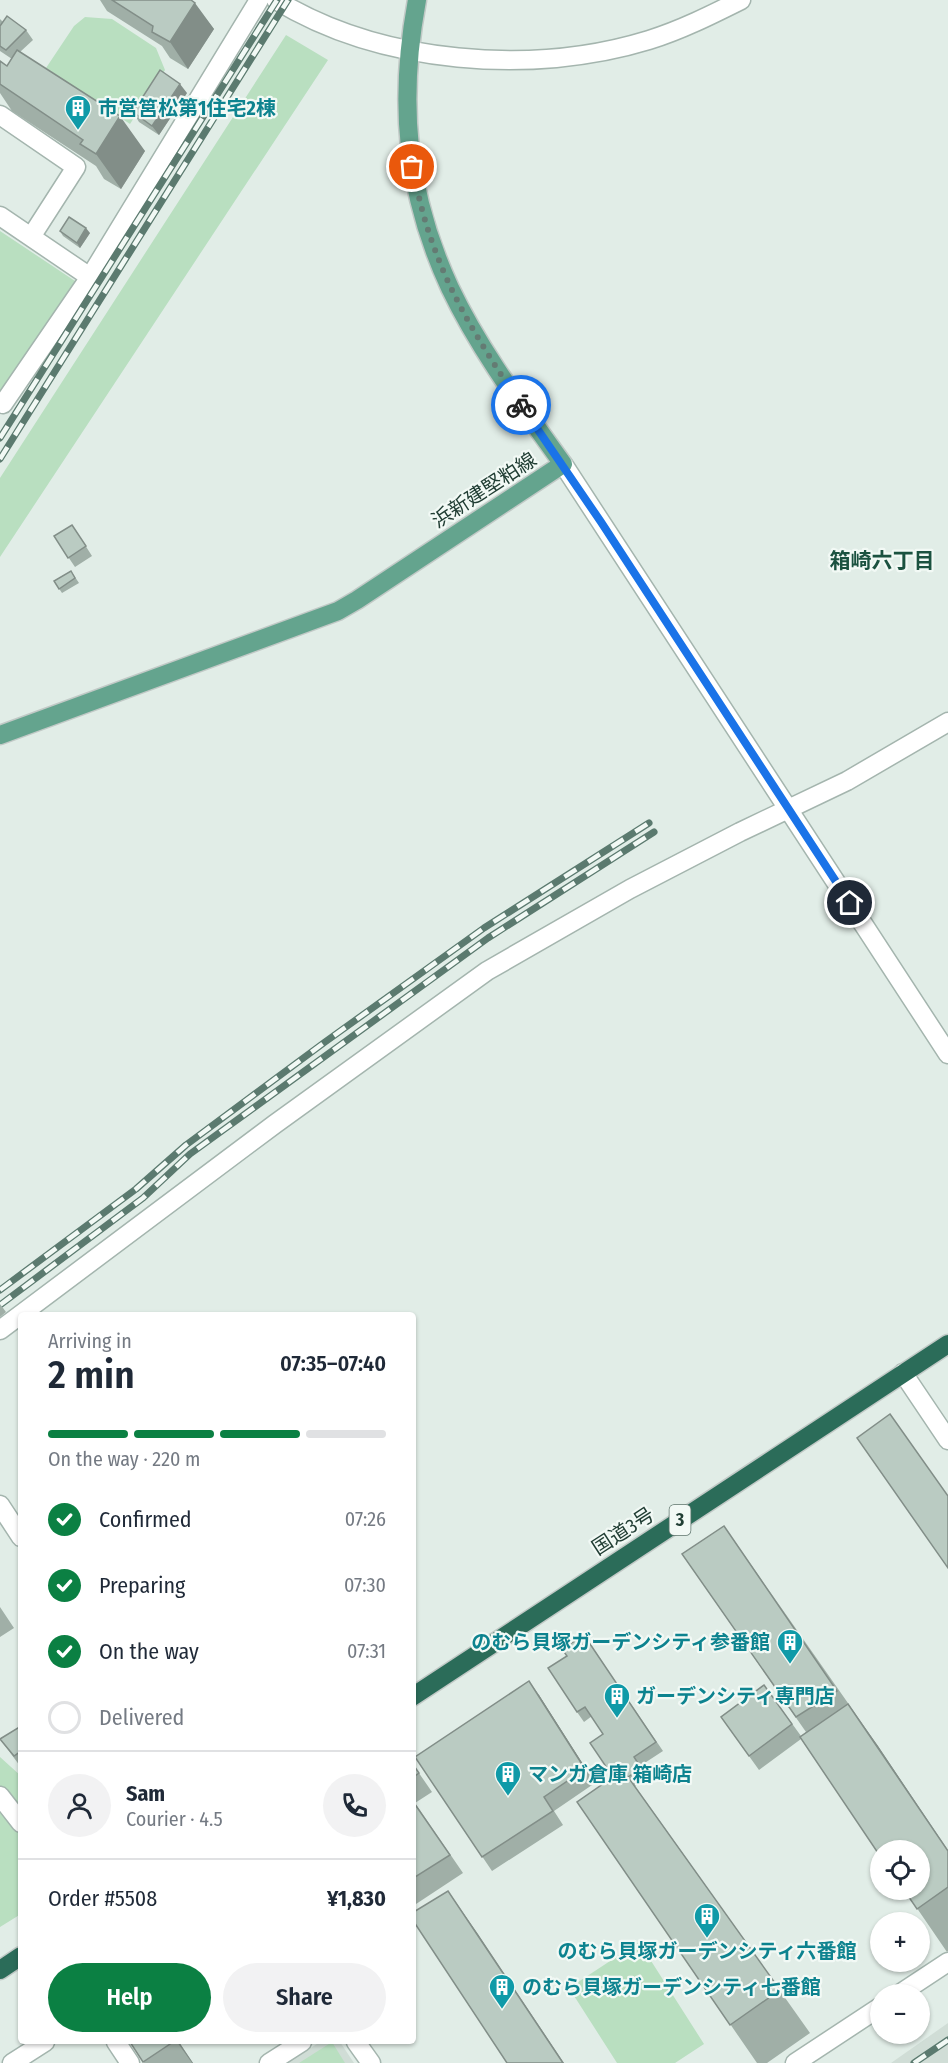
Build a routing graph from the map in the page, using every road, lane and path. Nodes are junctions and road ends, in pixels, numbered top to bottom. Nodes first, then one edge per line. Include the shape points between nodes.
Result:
1 (259, 0) edge
2 (276, 0) edge
3 (417, 0) edge
4 (741, 0) edge
5 (409, 51) junction
6 (0, 116) edge
7 (0, 216) edge
8 (31, 237) junction
9 (90, 277) junction
10 (1, 405) edge
11 (563, 464) junction
12 (948, 722) edge
13 (0, 735) edge
14 (788, 809) junction
15 (948, 1054) edge
16 (24, 1312) edge
17 (18, 1317) edge
18 (0, 1330) edge
19 (948, 1344) edge
20 (903, 1373) junction
21 (948, 1440) edge
22 (0, 1505) edge
23 (18, 1532) edge
24 (416, 1694) edge
25 (0, 1796) edge
26 (18, 1819) edge
27 (18, 1958) edge
28 (948, 1962) edge
29 (0, 1970) edge
30 (915, 1984) edge
31 (870, 2014) edge
32 (42, 2044) edge
33 (117, 2044) edge
34 (299, 2044) edge
35 (357, 2044) edge
36 (12, 2063) edge
37 (130, 2063) edge
38 (268, 2063) edge
39 (370, 2063) edge
40 (795, 2063) edge

1 - 9 street
2 - 5 street via 335,29
3 - 5 main road, 浜新建堅粕線
4 - 5 street via 705,19 649,40 591,53 525,59
5 - 11 main road, 浜新建堅粕線 via 407,130 412,167 434,247 472,328
6 - 8 street via 76,168
7 - 8 street
8 - 9 street
9 - 10 street
11 - 13 main road, 浜新建堅粕線 via 338,611
11 - 14 street
12 - 14 street via 847,781
14 - 15 street
14 - 16 street via 630,889 487,971
17 - 18 street
19 - 20 highway, 国道3号 / 3
20 - 21 street
20 - 24 highway, 国道3号 / 3
22 - 23 street
25 - 26 street
27 - 29 highway
28 - 30 street
31 - 40 street
32 - 36 street
33 - 37 street
34 - 38 street
35 - 39 street

